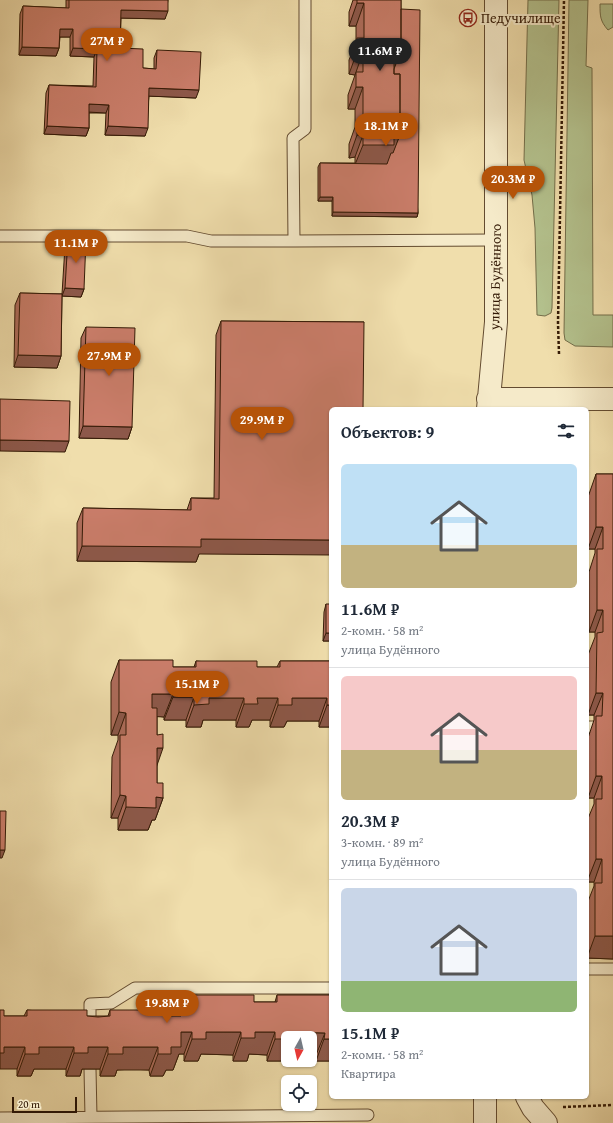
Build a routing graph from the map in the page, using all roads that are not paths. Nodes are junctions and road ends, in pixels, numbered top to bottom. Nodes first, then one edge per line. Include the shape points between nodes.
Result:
1 (305, 0) edge
2 (496, 0) edge
3 (0, 236) edge
4 (496, 240) junction
5 (294, 241) junction
6 (613, 399) edge
7 (488, 404) edge
8 (589, 969) edge
9 (613, 969) edge
10 (329, 988) edge
11 (90, 1039) edge
12 (90, 1070) edge
13 (485, 1099) edge
14 (528, 1099) edge
15 (368, 1115) dead end
16 (91, 1117) junction
17 (0, 1118) edge
18 (28, 1120) edge
19 (485, 1123) edge
20 (546, 1123) edge

1 - 5 lane via 305,129 293,138
2 - 4 street, улица Будённого
3 - 5 lane via 187,236 211,241
4 - 5 lane
4 - 7 street, улица Будённого via 496,322
6 - 7 street
8 - 9 lane
10 - 11 lane via 135,988 111,1003 90,1004
12 - 16 lane
13 - 19 street
14 - 20 street
15 - 16 lane
16 - 18 lane
17 - 18 lane

